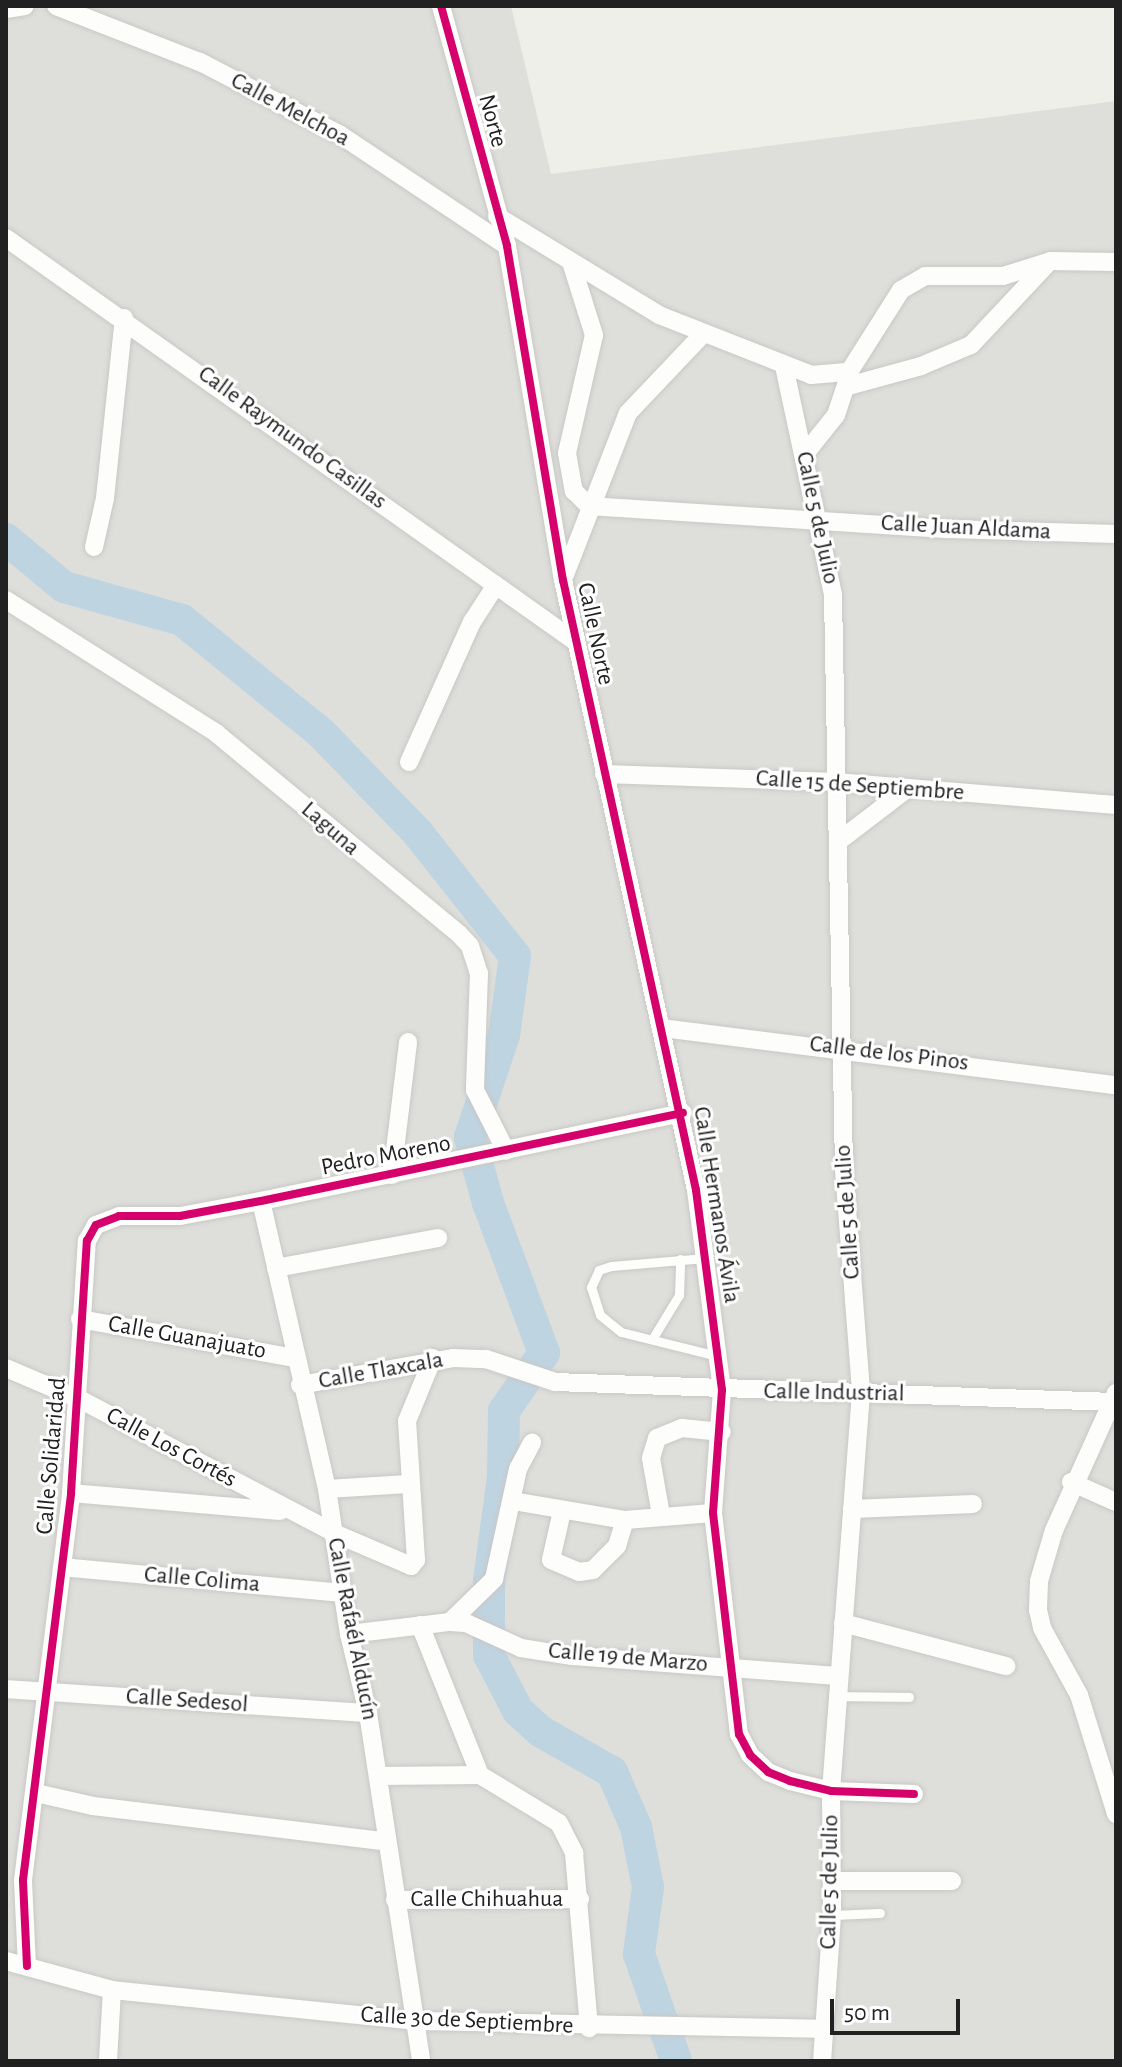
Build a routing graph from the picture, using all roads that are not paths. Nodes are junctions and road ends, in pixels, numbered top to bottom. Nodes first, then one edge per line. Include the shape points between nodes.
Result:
1 (25, 6) edge
2 (56, 6) edge
3 (441, 6) edge
4 (6, 9) edge
5 (497, 216) junction
6 (6, 238) edge
7 (507, 246) junction
8 (1051, 261) junction
9 (571, 262) junction
10 (1116, 262) edge
11 (124, 318) junction
12 (703, 334) junction
13 (784, 366) junction
14 (849, 379) junction
15 (804, 455) junction
16 (589, 506) junction
17 (816, 520) junction
18 (1116, 534) edge
19 (94, 547) dead end
20 (563, 580) junction
21 (496, 585) junction
22 (6, 600) edge
23 (576, 642) junction
24 (409, 762) dead end
25 (604, 774) junction
26 (836, 782) junction
27 (908, 788) junction
28 (1116, 805) edge
29 (839, 841) junction
30 (662, 1028) junction
31 (408, 1042) dead end
32 (842, 1047) junction
33 (1116, 1085) edge
34 (683, 1113) junction
35 (506, 1151) junction
36 (392, 1175) junction
37 (261, 1201) junction
38 (96, 1225) joint
39 (438, 1238) dead end
40 (705, 1258) junction
41 (680, 1259) junction
42 (276, 1268) junction
43 (80, 1319) junction
44 (654, 1336) junction
45 (717, 1356) junction
46 (294, 1358) junction
47 (433, 1358) junction
48 (6, 1368) edge
49 (555, 1382) joint
50 (300, 1385) junction
51 (722, 1390) junction
52 (861, 1392) junction
53 (1114, 1397) edge
54 (81, 1400) junction
55 (722, 1432) junction
56 (532, 1443) dead end
57 (1071, 1482) junction
58 (408, 1484) junction
59 (327, 1489) junction
60 (71, 1493) junction
61 (513, 1501) junction
62 (1116, 1502) edge
63 (973, 1504) dead end
64 (852, 1509) junction
65 (562, 1511) junction
66 (290, 1512) junction
67 (713, 1513) junction
68 (661, 1515) junction
69 (625, 1520) junction
70 (334, 1533) junction
71 (62, 1567) junction
72 (342, 1593) junction
73 (459, 1618) junction
74 (843, 1623) junction
75 (420, 1625) junction
76 (349, 1634) junction
77 (1006, 1666) dead end
78 (730, 1667) junction
79 (838, 1676) junction
80 (6, 1689) edge
81 (50, 1693) junction
82 (837, 1696) junction
83 (909, 1697) dead end
84 (368, 1713) junction
85 (480, 1775) junction
86 (378, 1776) junction
87 (831, 1791) junction
88 (36, 1793) junction
89 (914, 1794) dead end
90 (1116, 1812) edge
91 (384, 1841) junction
92 (832, 1881) junction
93 (952, 1881) dead end
94 (580, 1899) junction
95 (395, 1900) junction
96 (880, 1913) dead end
97 (832, 1915) junction
98 (6, 1961) edge
99 (27, 1966) junction
100 (112, 1990) junction
101 (415, 2021) junction
102 (589, 2028) junction
103 (824, 2029) junction
104 (108, 2061) edge
105 (421, 2061) edge
106 (822, 2061) edge

1 - 4 street
2 - 7 street, Calle Melchoa via 200,62 339,134
3 - 5 street, Norte
5 - 7 street, Norte
5 - 9 street
6 - 11 street, Calle Raymundo Casillas
7 - 20 street, Calle Norte
8 - 10 street
8 - 14 street via 971,345 921,366
8 - 14 street via 1003,276 925,276 901,290
9 - 12 street via 659,315
9 - 16 street via 594,335 567,453 574,491
11 - 19 street via 105,498
11 - 21 street, Calle Raymundo Casillas
12 - 13 street
12 - 16 street via 628,413
13 - 14 street
13 - 15 street, Calle 5 de Julio
14 - 15 street via 836,415
15 - 17 street, Calle 5 de Julio
16 - 17 street, Calle Juan Aldama
16 - 20 street
17 - 18 street, Calle Juan Aldama
17 - 26 street, Calle 5 de Julio via 833,595
20 - 23 street, Calle Norte
21 - 23 street, Calle Raymundo Casillas
21 - 24 street via 467,633
22 - 35 street, Laguna via 216,733 470,946 479,973 475,1090
23 - 25 street, Calle Norte
25 - 26 street, Calle 15 de Septiembre
25 - 30 street, Calle Norte
26 - 27 street, Calle 15 de Septiembre
26 - 29 street, Calle 5 de Julio
27 - 28 street, Calle 15 de Septiembre
27 - 29 street
29 - 32 street, Calle 5 de Julio
30 - 32 street, Calle de los Pinos
30 - 34 street, Calle Hermanos Ávila
31 - 36 street
32 - 33 street, Calle de los Pinos
32 - 52 street, Calle 5 de Julio via 844,1170
34 - 35 street, Pedro Moreno
34 - 40 street, Calle Hermanos Ávila
35 - 36 street, Pedro Moreno
36 - 37 street, Pedro Moreno
37 - 38 street, Pedro Moreno via 180,1216 119,1216
37 - 42 street, Calle Rafaél Alducín
38 - 43 street, Calle Solidaridad via 87,1241
39 - 42 street
40 - 41 lane
40 - 45 street, Calle Hermanos Ávila
41 - 44 lane via 679,1295
41 - 44 lane via 611,1266 591,1278 606,1322 621,1332
42 - 46 street, Calle Rafaél Alducín
43 - 46 street, Calle Guanajuato
43 - 54 street, Calle Solidaridad
44 - 45 lane
45 - 51 street, Calle Hermanos Ávila
46 - 50 street, Calle Rafaél Alducín
47 - 49 street, Calle Tlaxcala via 486,1359
47 - 50 street, Calle Tlaxcala
47 - 58 street via 407,1421
48 - 54 street, Calle Los Cortés
49 - 51 street, Calle Industrial
50 - 59 street, Calle Rafaél Alducín
51 - 52 street, Calle Industrial
51 - 55 street, Calle Hermanos Ávila
52 - 53 street, Calle Industrial
52 - 64 street, Calle 5 de Julio
53 - 57 street
54 - 60 street, Calle Solidaridad
54 - 66 street, Calle Los Cortés
55 - 67 street, Calle Hermanos Ávila
55 - 68 street via 682,1428 657,1438 651,1458
56 - 61 street via 518,1469
57 - 62 street
57 - 90 street via 1039,1581 1038,1610 1042,1628 1079,1695
58 - 59 street
58 - 70 street, Calle Los Cortés via 414,1564 405,1566
59 - 70 street, Calle Rafaél Alducín
60 - 66 street
60 - 71 street, Calle Solidaridad
61 - 65 street
61 - 73 street via 494,1579
63 - 64 street
64 - 74 street, Calle 5 de Julio
65 - 69 street
65 - 69 street via 551,1560 579,1572 593,1570 617,1546
66 - 70 street, Calle Los Cortés
67 - 68 street
67 - 78 street, Calle Hermanos Ávila
68 - 69 street
70 - 72 street, Calle Rafaél Alducín
71 - 72 street, Calle Colima
71 - 81 street, Calle Solidaridad
72 - 76 street, Calle Rafaél Alducín
73 - 75 street
73 - 78 street, Calle 19 de Marzo via 521,1648
74 - 77 street
74 - 79 street, Calle 5 de Julio
75 - 76 street
75 - 85 street
76 - 84 street, Calle Rafaél Alducín
78 - 79 street
78 - 87 street, Calle 19 de Marzo via 739,1734 750,1755 768,1772
79 - 82 street, Calle 5 de Julio
80 - 81 street, Calle Sedesol
81 - 84 street, Calle Sedesol
81 - 88 street, Calle Solidaridad
82 - 83 lane
82 - 87 street, Calle 5 de Julio
84 - 86 street, Calle Rafaél Alducín
85 - 86 street
85 - 94 street via 559,1823 574,1853
86 - 91 street, Calle Rafaél Alducín
87 - 89 street, Calle 19 de Marzo
87 - 92 street, Calle 5 de Julio
88 - 91 street via 93,1806
88 - 99 street, Calle Solidaridad via 23,1880
91 - 95 street, Calle Rafaél Alducín
92 - 93 street
92 - 97 street, Calle 5 de Julio
94 - 95 street, Calle Chihuahua
94 - 102 street
95 - 101 street, Calle Rafaél Alducín
96 - 97 lane
97 - 103 street, Calle 5 de Julio
98 - 99 street, Calle 30 de Septiembre
99 - 100 street, Calle 30 de Septiembre
100 - 101 street, Calle 30 de Septiembre
100 - 104 street
101 - 102 street, Calle 30 de Septiembre
101 - 105 street, Calle Rafaél Alducín
102 - 103 street, Calle 30 de Septiembre
103 - 106 street, Calle 5 de Julio

